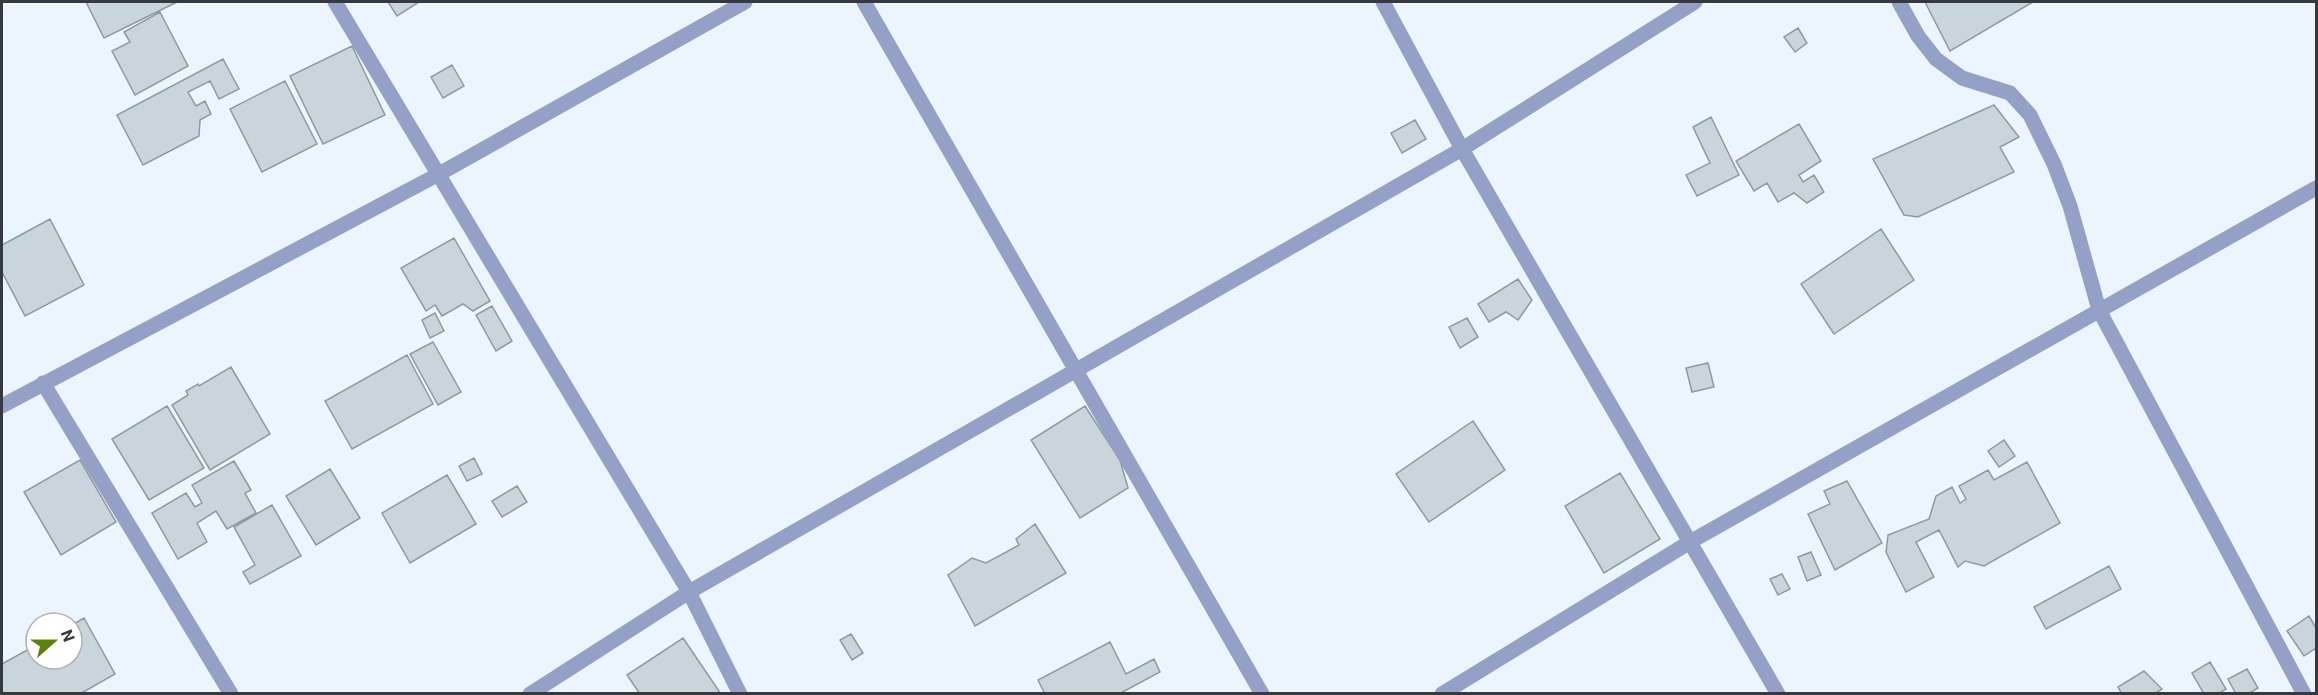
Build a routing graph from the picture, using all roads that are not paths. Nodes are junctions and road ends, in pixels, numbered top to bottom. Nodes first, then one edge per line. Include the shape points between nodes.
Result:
1 (335, 2) edge
2 (745, 2) edge
3 (864, 2) edge
4 (1383, 2) edge
5 (1695, 2) edge
6 (1899, 2) edge
7 (1462, 149) junction
8 (439, 174) junction
9 (2316, 188) edge
10 (2099, 310) junction
11 (1075, 370) junction
12 (43, 383) junction
13 (2, 406) edge
14 (1690, 542) junction
15 (688, 592) junction
16 (231, 693) edge
17 (530, 693) edge
18 (740, 693) edge
19 (1262, 693) edge
20 (1442, 693) edge
21 (1778, 693) edge
22 (2304, 693) edge

1 - 8 street
2 - 8 street
3 - 11 street
4 - 7 street
5 - 7 street
6 - 10 street via 1936,59 1962,78 2010,93 2030,115 2070,206
7 - 11 street
7 - 14 street
8 - 12 street
8 - 15 street
9 - 10 street
10 - 14 street
10 - 22 street
11 - 15 street
11 - 19 street
12 - 13 street
12 - 16 street
14 - 20 street
14 - 21 street
15 - 17 street
15 - 18 street

